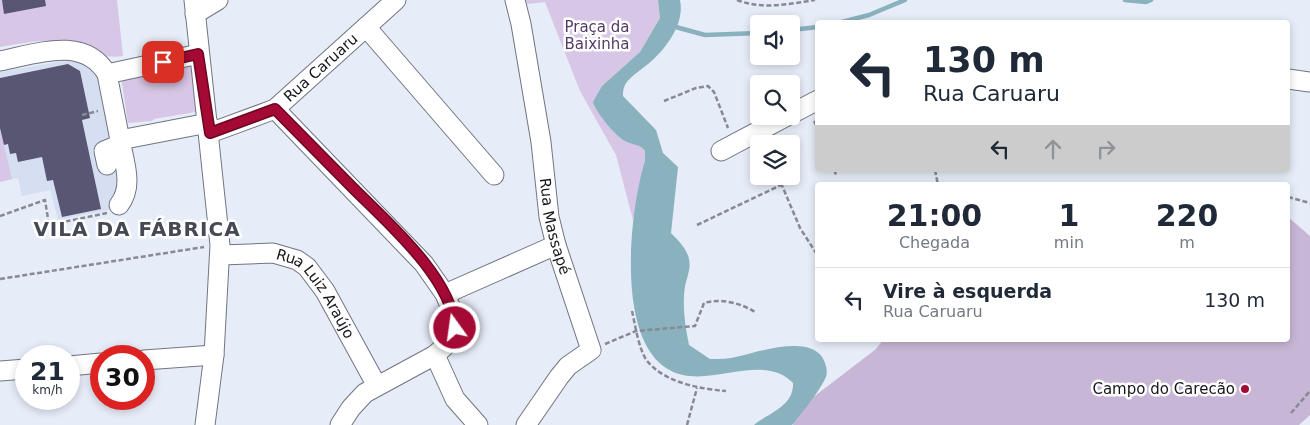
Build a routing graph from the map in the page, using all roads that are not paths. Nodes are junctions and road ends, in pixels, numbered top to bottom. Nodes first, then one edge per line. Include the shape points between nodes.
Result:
1 (218, 0) edge
2 (396, 0) edge
3 (515, 0) edge
4 (195, 7) edge
5 (366, 27) junction
6 (198, 54) junction
7 (0, 60) edge
8 (107, 74) junction
9 (1290, 79) edge
10 (1310, 82) edge
11 (815, 102) edge
12 (275, 109) junction
13 (800, 109) edge
14 (770, 125) edge
15 (209, 128) junction
16 (121, 142) junction
17 (728, 148) road end
18 (107, 165) dead end
19 (494, 175) dead end
20 (120, 205) road end
21 (556, 245) junction
22 (221, 250) junction
23 (445, 294) junction
24 (214, 355) junction
25 (435, 356) junction
26 (155, 359) edge
27 (15, 369) edge
28 (0, 370) edge
29 (377, 386) junction
30 (205, 425) edge
31 (340, 425) edge
32 (478, 425) edge
33 (526, 425) edge

1 - 4 street
2 - 5 street, Rua Caruaru
3 - 21 street, Rua Massapé
4 - 6 street
5 - 12 street, Rua Caruaru
5 - 19 street
6 - 8 street
6 - 15 street
7 - 8 street via 66,49 93,57
8 - 16 street
9 - 10 street
11 - 13 street
12 - 15 street, Rua Caruaru
12 - 23 street via 406,243
14 - 17 street
15 - 16 street, Rua Caruaru
15 - 22 street
16 - 18 street via 104,151
16 - 20 street via 128,178 126,196
21 - 23 street
21 - 33 street, Rua Massapé via 591,350 559,376
22 - 24 street
22 - 29 street, Rua Luiz Araújo via 273,253 297,260 307,267 325,291
23 - 25 street via 455,328
24 - 26 street
24 - 30 street
25 - 29 street
25 - 32 street via 455,399
27 - 28 street
29 - 31 street via 365,393

